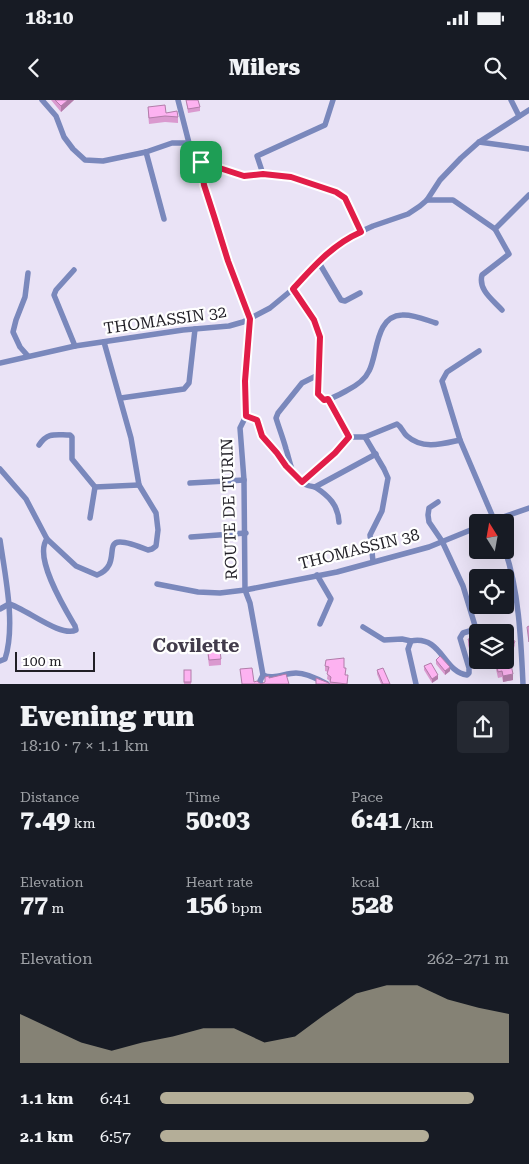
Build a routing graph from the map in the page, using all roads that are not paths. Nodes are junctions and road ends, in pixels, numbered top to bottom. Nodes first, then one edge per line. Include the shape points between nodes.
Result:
1 (42, 100) edge
2 (178, 100) edge
3 (334, 100) edge
4 (511, 100) edge
5 (529, 110) edge
6 (519, 116) junction
7 (479, 142) junction
8 (189, 144) junction
9 (529, 149) edge
10 (146, 152) junction
11 (201, 162) junction
12 (263, 174) junction
13 (529, 195) edge
14 (427, 200) junction
15 (164, 219) dead end
16 (495, 228) junction
17 (361, 232) junction
18 (318, 261) junction
19 (74, 270) dead end
20 (28, 274) dead end
21 (293, 289) junction
22 (360, 293) dead end
23 (502, 310) dead end
24 (250, 319) junction
25 (436, 323) dead end
26 (195, 329) junction
27 (104, 342) junction
28 (75, 346) junction
29 (479, 350) dead end
30 (28, 356) junction
31 (0, 363) edge
32 (318, 375) junction
33 (121, 398) junction
34 (328, 399) junction
35 (246, 416) junction
36 (349, 437) junction
37 (365, 437) junction
38 (460, 440) junction
39 (39, 445) dead end
40 (376, 454) junction
41 (0, 469) edge
42 (290, 470) junction
43 (244, 480) junction
44 (302, 482) junction
45 (190, 483) dead end
46 (139, 485) junction
47 (315, 486) junction
48 (95, 487) junction
49 (438, 502) dead end
50 (529, 508) edge
51 (490, 514) edge
52 (514, 514) edge
53 (90, 518) dead end
54 (339, 522) dead end
55 (469, 530) edge
56 (246, 534) junction
57 (190, 537) dead end
58 (47, 539) junction
59 (0, 540) edge
60 (442, 541) junction
61 (508, 559) edge
62 (373, 561) junction
63 (317, 575) junction
64 (157, 584) dead end
65 (245, 590) junction
66 (9, 604) junction
67 (0, 609) edge
68 (320, 624) dead end
69 (363, 627) dead end
70 (411, 641) junction
71 (0, 661) edge
72 (263, 675) junction
73 (261, 684) edge
74 (327, 684) edge
75 (416, 684) edge
76 (524, 684) edge

1 - 10 street via 56,116 69,143 85,160 104,161
2 - 8 street
3 - 12 street via 325,125 257,156
4 - 6 street
5 - 6 street, THOMASSIN 32
6 - 7 street, THOMASSIN 32
7 - 9 street
7 - 14 street, THOMASSIN 32 via 440,180
8 - 10 street via 172,143
8 - 11 street
10 - 15 street
11 - 12 street via 244,176
11 - 24 street, ROUTE DE TURIN via 204,185
12 - 17 street via 291,177 336,192 345,198
13 - 16 street
14 - 16 street via 453,200
14 - 17 street, THOMASSIN 32 via 408,214
16 - 23 street via 509,254 480,281 484,291
17 - 18 street, THOMASSIN 32
18 - 21 street, THOMASSIN 32
18 - 22 street via 341,300
19 - 28 street via 54,295
20 - 30 street via 25,296 13,332
21 - 24 street, THOMASSIN 32
21 - 32 street via 314,320 320,337
24 - 26 street, THOMASSIN 32 via 229,326
24 - 35 street, ROUTE DE TURIN
25 - 34 street via 404,315 393,317 382,328 368,373 352,388
26 - 27 street, THOMASSIN 32
26 - 33 street via 189,383 184,389
27 - 28 street, THOMASSIN 32
27 - 33 street
28 - 30 street, THOMASSIN 32
29 - 38 street via 443,378
30 - 31 street, THOMASSIN 32
32 - 34 street via 318,394 324,400
32 - 42 street via 302,383 276,418
33 - 46 street via 132,438
34 - 36 street
35 - 42 street via 257,420 262,436
35 - 43 street, ROUTE DE TURIN via 240,428
36 - 37 street
36 - 44 street
37 - 38 street via 397,424 406,436 421,444
37 - 40 street
38 - 51 street
39 - 48 street via 47,435 70,435 72,459
40 - 47 street
40 - 62 street via 388,478 382,511 370,535
41 - 58 street via 26,499
42 - 44 street
43 - 45 street
43 - 56 street, ROUTE DE TURIN
44 - 47 street
46 - 48 street
46 - 58 street via 156,514 158,530 156,546 152,549 118,541 113,545 110,564 97,575 76,566
47 - 54 street via 336,506
48 - 53 street
49 - 60 street via 429,508 428,515
50 - 52 street
55 - 60 street, THOMASSIN 38
56 - 57 street
56 - 65 street, ROUTE DE TURIN
58 - 66 street via 44,546 53,588 76,630 69,632 50,625
59 - 66 street
60 - 62 street, THOMASSIN 38
60 - 70 street via 463,586 476,626 460,638 469,673 460,674 433,644
61 - 76 street via 520,633
62 - 63 street, THOMASSIN 38
63 - 65 street, THOMASSIN 38
63 - 68 street via 331,599
64 - 65 street, THOMASSIN 38 via 198,592
65 - 72 street, ROUTE DE TURIN
66 - 67 street
66 - 71 street via 8,648 5,659
69 - 70 street via 384,640
70 - 75 street via 408,649
72 - 73 street
72 - 74 street via 302,673

